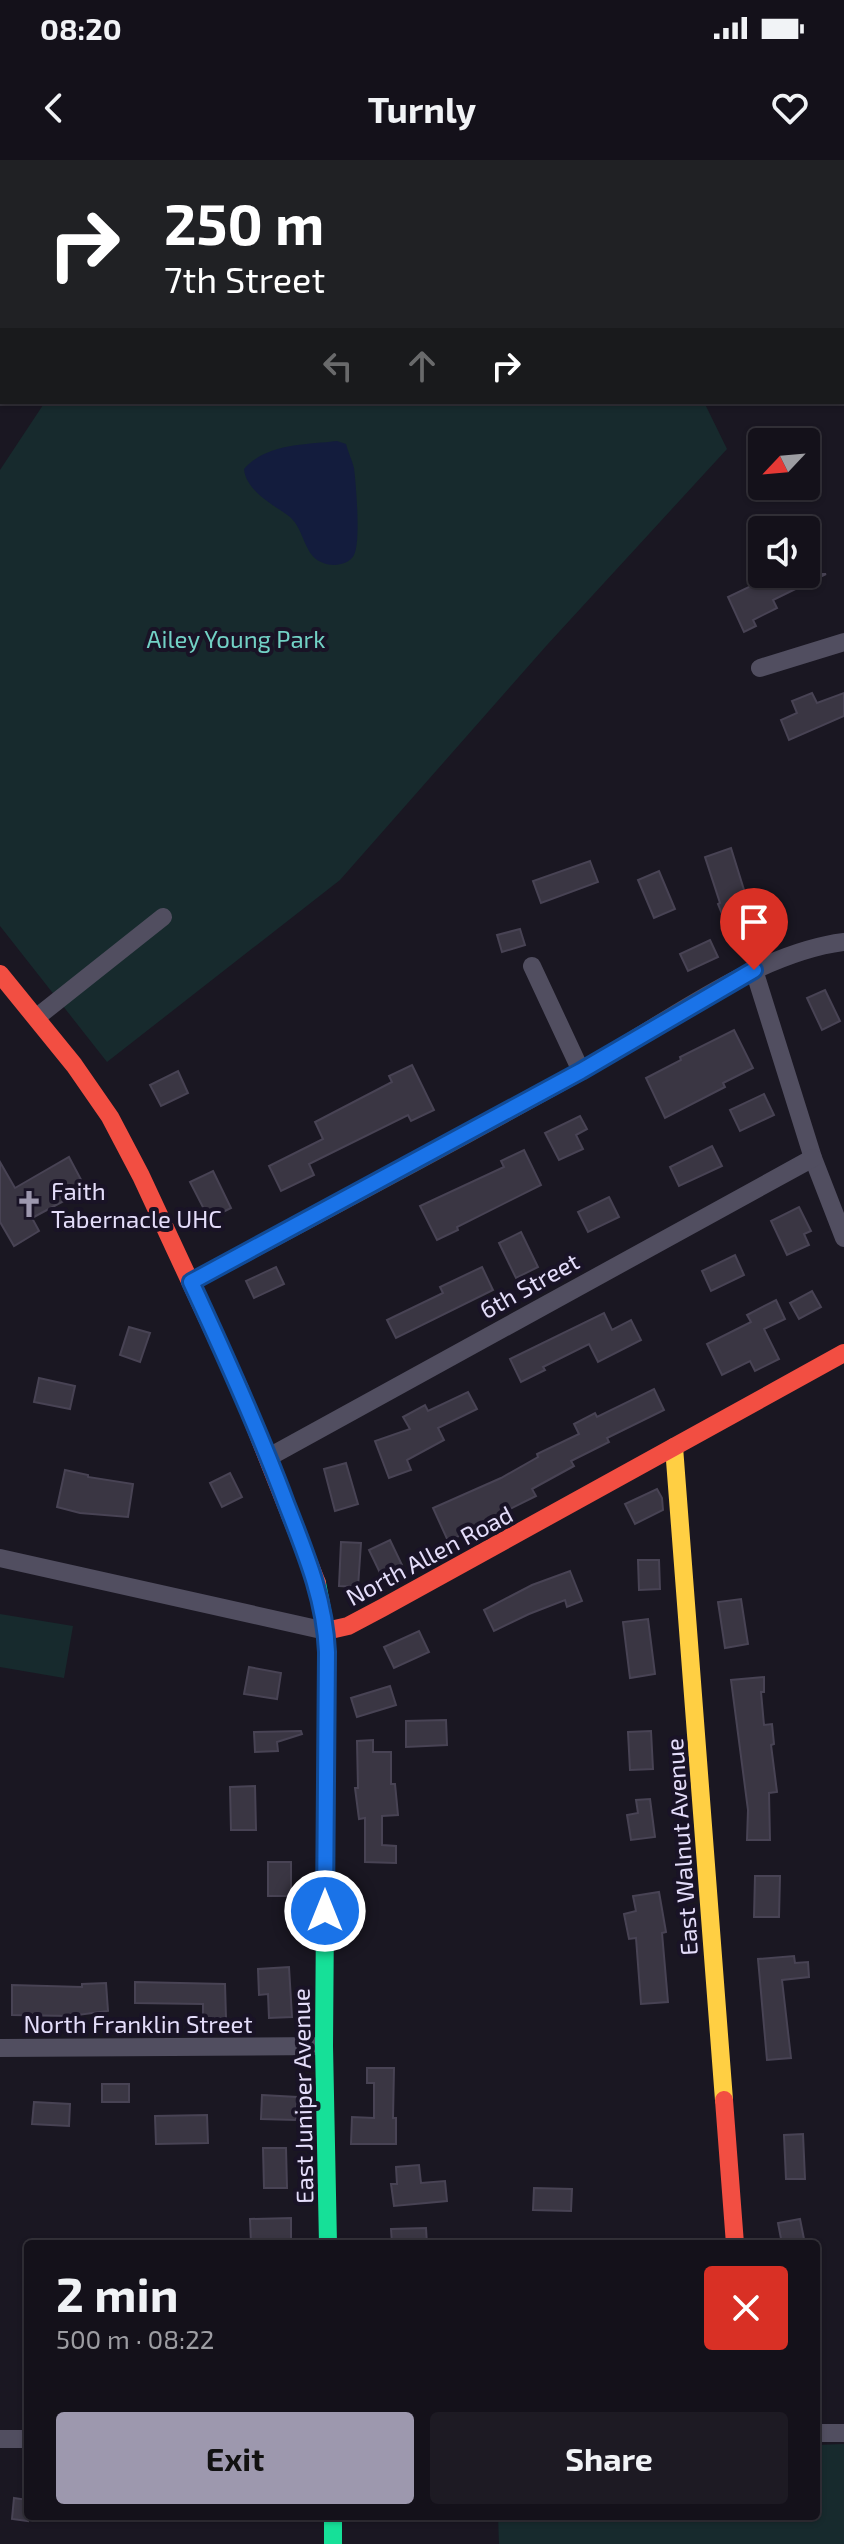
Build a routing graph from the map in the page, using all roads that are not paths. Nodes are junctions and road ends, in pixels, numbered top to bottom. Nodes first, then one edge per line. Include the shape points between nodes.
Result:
1 (844, 642) edge
2 (760, 668) dead end
3 (163, 917) dead end
4 (844, 942) edge
5 (532, 966) dead end
6 (754, 970) junction
7 (0, 974) edge
8 (37, 1017) junction
9 (581, 1071) junction
10 (813, 1158) junction
11 (844, 1238) edge
12 (191, 1282) junction
13 (844, 1353) edge
14 (674, 1447) junction
15 (269, 1457) junction
16 (0, 1558) edge
17 (326, 1631) junction
18 (324, 2046) junction
19 (0, 2048) edge
20 (328, 2240) edge
21 (735, 2240) edge
22 (820, 2433) edge
23 (844, 2433) edge
24 (0, 2439) edge
25 (24, 2439) edge
26 (333, 2520) edge
27 (333, 2544) edge

1 - 2 street
3 - 8 street
4 - 6 street
5 - 9 street
6 - 9 street
6 - 10 street
7 - 8 street, East Juniper Avenue
8 - 12 street, East Juniper Avenue via 110,1117
9 - 12 street
10 - 11 street
10 - 15 street, 6th Street
12 - 15 street, East Juniper Avenue
13 - 14 street, North Allen Road
14 - 17 street, North Allen Road via 348,1626
14 - 21 street, East Walnut Avenue
15 - 17 street, East Juniper Avenue via 316,1580
16 - 17 street, North Allen Road
17 - 18 street, East Juniper Avenue
18 - 19 street, North Franklin Street
18 - 20 street, East Juniper Avenue
22 - 23 street
24 - 25 street
26 - 27 street

